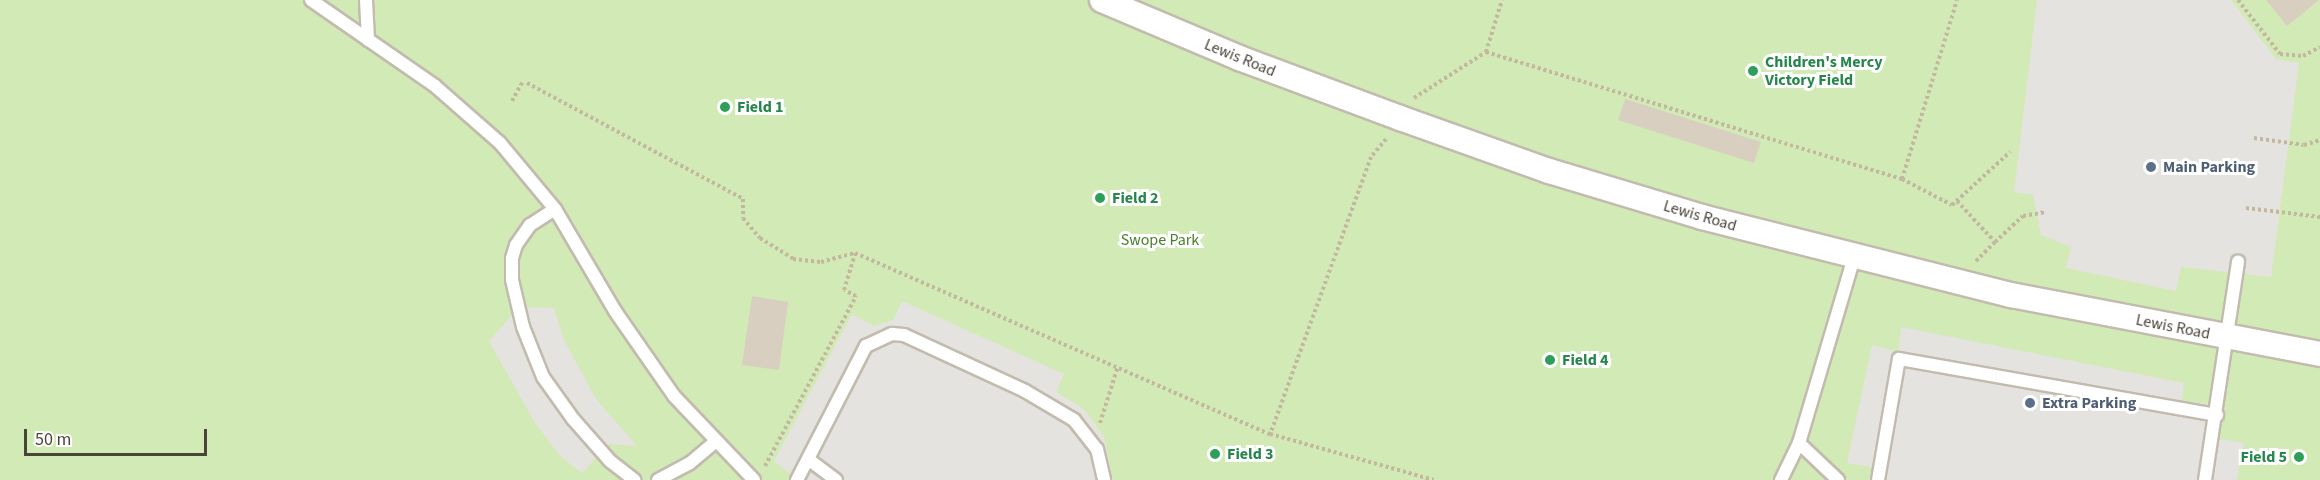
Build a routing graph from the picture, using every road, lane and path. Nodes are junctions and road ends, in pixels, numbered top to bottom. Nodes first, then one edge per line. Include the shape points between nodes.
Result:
1 (311, 0) edge
2 (366, 0) edge
3 (1102, 0) edge
4 (1502, 0) edge
5 (1957, 0) edge
6 (2238, 0) edge
7 (368, 40) junction
8 (2320, 47) edge
9 (1486, 52) junction
10 (512, 101) dead end
11 (1408, 101) dead end
12 (2254, 138) dead end
13 (1386, 139) dead end
14 (2320, 140) edge
15 (2010, 153) dead end
16 (1902, 179) junction
17 (1958, 201) junction
18 (2246, 208) dead end
19 (555, 209) junction
20 (2045, 212) dead end
21 (2320, 217) edge
22 (1995, 242) junction
23 (855, 253) junction
24 (1854, 257) junction
25 (2238, 261) dead end
26 (1972, 265) dead end
27 (2226, 338) junction
28 (2320, 354) edge
29 (1118, 366) junction
30 (2217, 415) junction
31 (1105, 432) dead end
32 (1270, 434) junction
33 (716, 441) junction
34 (1799, 443) junction
35 (808, 459) junction
36 (759, 475) edge
37 (634, 480) edge
38 (658, 480) edge
39 (797, 480) edge
40 (836, 480) edge
41 (1104, 480) edge
42 (1434, 480) edge
43 (1781, 480) edge
44 (1838, 480) edge
45 (1878, 480) edge
46 (2205, 480) edge

1 - 7 lane
2 - 7 lane
3 - 24 street, Lewis Road via 1239,58 1549,171
4 - 9 path
5 - 16 path
6 - 8 path via 2280,54 2303,57
7 - 19 lane via 435,86 500,142
9 - 11 path
9 - 16 path
10 - 23 path via 525,82 743,199 743,218 760,238 793,259 821,262
12 - 14 path via 2304,145
13 - 32 path via 1371,157
15 - 17 path
16 - 17 path via 1952,205
17 - 22 path
18 - 21 path
19 - 33 lane via 615,311 674,396
19 - 37 lane via 530,225 514,251 512,280 523,327 543,377 573,419 610,461
20 - 22 path via 2023,216
22 - 26 path
23 - 29 path
23 - 36 path via 844,290 856,296
24 - 27 street, Lewis Road via 2011,295
24 - 34 lane
25 - 27 lane
27 - 28 street, Lewis Road
27 - 30 lane
29 - 31 path via 1100,423
29 - 32 path
30 - 45 lane via 1899,359
30 - 46 lane
32 - 42 path
33 - 36 lane
33 - 38 lane via 690,463
34 - 43 lane
34 - 44 lane
35 - 39 lane
35 - 40 lane
35 - 41 lane via 866,346 892,334 904,335 1016,386 1074,420 1097,449

